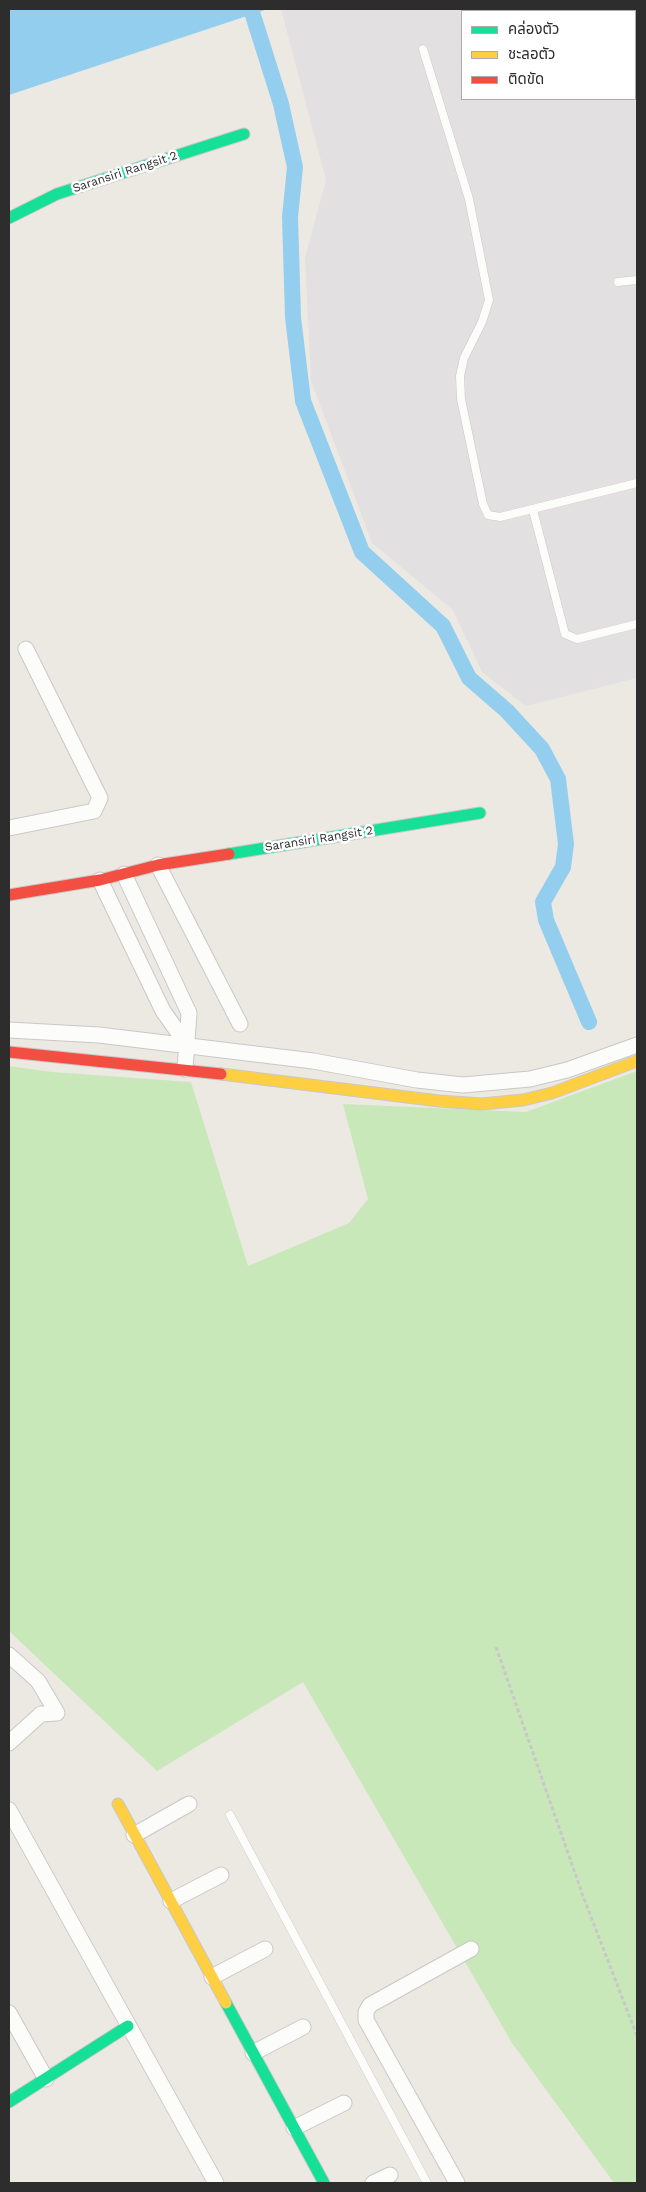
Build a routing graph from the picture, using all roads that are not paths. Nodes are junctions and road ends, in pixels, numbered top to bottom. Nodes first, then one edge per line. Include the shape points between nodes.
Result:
1 (423, 49) dead end
2 (244, 134) dead end
3 (9, 218) edge
4 (637, 280) edge
5 (618, 282) dead end
6 (637, 484) edge
7 (533, 510) junction
8 (637, 624) edge
9 (26, 648) dead end
10 (480, 813) dead end
11 (9, 828) edge
12 (158, 866) junction
13 (124, 874) junction
14 (100, 880) junction
15 (9, 895) edge
16 (240, 1024) dead end
17 (9, 1030) edge
18 (50, 1032) junction
19 (637, 1045) edge
20 (187, 1046) junction
21 (9, 1052) edge
22 (50, 1055) junction
23 (313, 1061) junction
24 (637, 1061) edge
25 (185, 1069) junction
26 (318, 1086) junction
27 (9, 1654) edge
28 (9, 1743) edge
29 (118, 1804) dead end
30 (189, 1804) dead end
31 (9, 1810) edge
32 (230, 1815) dead end
33 (134, 1835) junction
34 (221, 1875) dead end
35 (171, 1901) junction
36 (265, 1949) dead end
37 (471, 1949) dead end
38 (212, 1978) junction
39 (9, 2014) edge
40 (128, 2026) junction
41 (303, 2027) dead end
42 (253, 2053) junction
43 (46, 2079) junction
44 (9, 2102) edge
45 (344, 2103) dead end
46 (294, 2128) junction
47 (390, 2175) dead end
48 (216, 2183) edge
49 (324, 2183) edge
50 (373, 2183) edge
51 (427, 2183) edge
52 (457, 2183) edge

1 - 7 lane via 469,199 489,300 464,358 460,376 461,399 482,504 488,515 500,517
2 - 3 street, Saransiri Rangsit 2 via 58,194
4 - 5 lane
6 - 7 lane
7 - 8 lane via 565,634 577,640
9 - 11 street via 100,798 94,811
10 - 12 street, Saransiri Rangsit 2
12 - 13 street, Saransiri Rangsit 2
12 - 16 street
13 - 14 street, Saransiri Rangsit 2
13 - 20 street via 189,1013
14 - 15 street, Saransiri Rangsit 2
14 - 20 street via 163,1011
17 - 18 street
18 - 20 street via 99,1034
18 - 22 street
19 - 23 street via 567,1070 530,1078 463,1085
20 - 23 street
20 - 25 street
21 - 22 street
22 - 25 street
23 - 26 street
24 - 26 street via 549,1094 494,1104
25 - 26 street
27 - 28 street via 38,1681 57,1713 41,1714
29 - 33 street
30 - 33 street
31 - 40 street
32 - 51 lane
33 - 35 street
34 - 35 street
35 - 38 street
36 - 38 street
37 - 52 street via 370,2005 366,2012 366,2020
38 - 42 street
39 - 43 street
40 - 43 street
40 - 48 street
41 - 42 street
42 - 46 street
43 - 44 street
45 - 46 street
46 - 49 street
47 - 50 street

